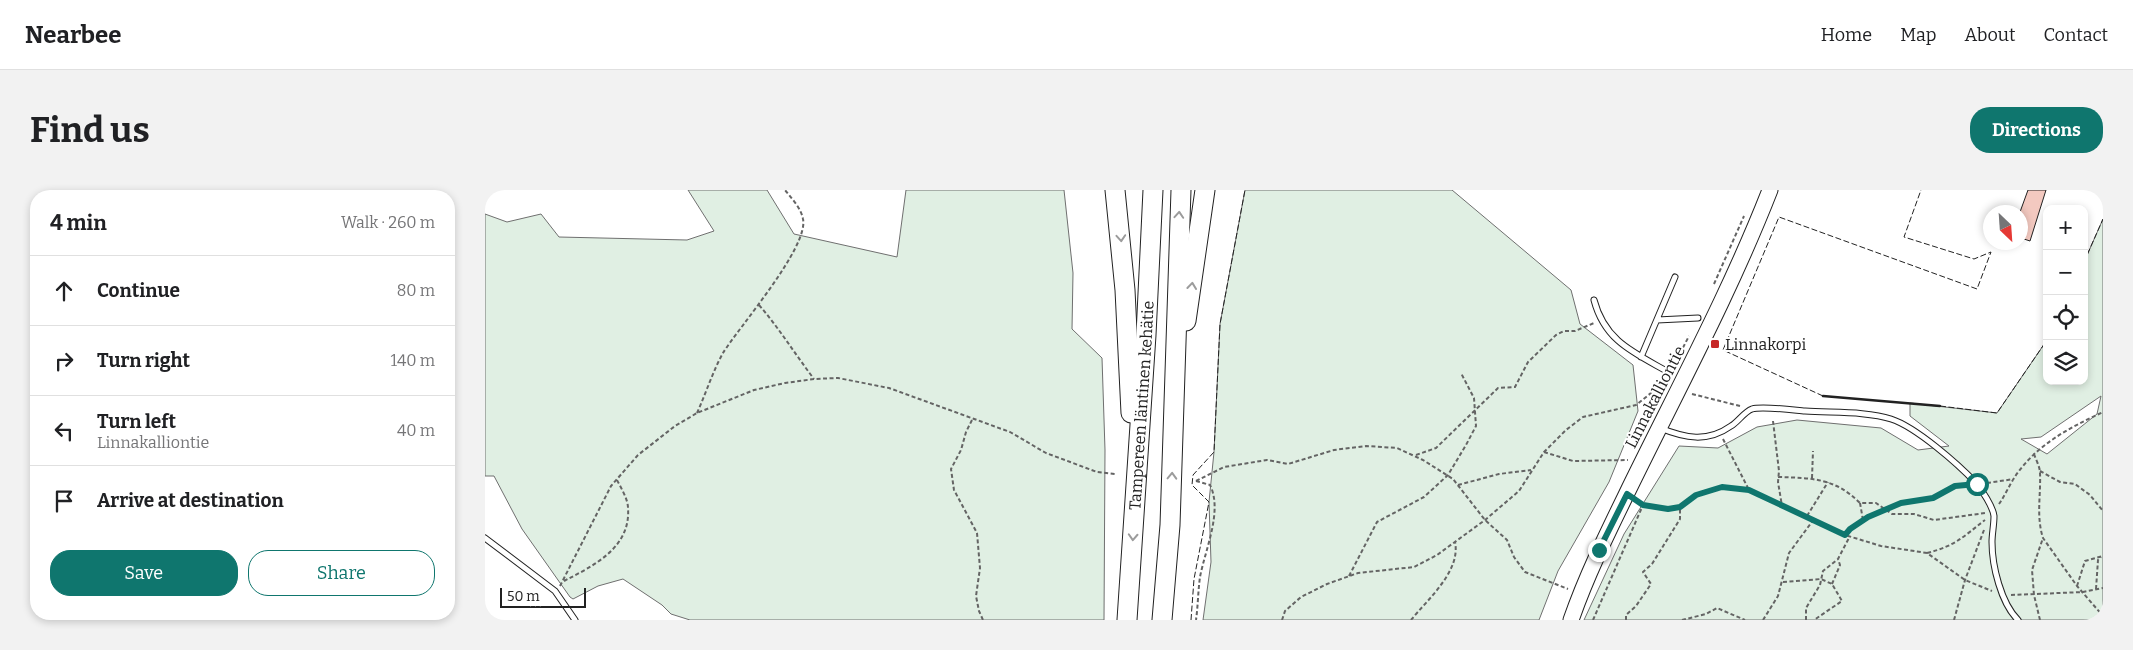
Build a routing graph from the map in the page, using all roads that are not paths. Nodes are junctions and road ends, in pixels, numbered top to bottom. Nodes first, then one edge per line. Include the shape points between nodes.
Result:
1 (1115, 190) edge
2 (1153, 190) edge
3 (1181, 190) edge
4 (1205, 190) edge
5 (1770, 190) edge
6 (1675, 276) dead end
7 (1594, 300) dead end
8 (1698, 318) dead end
9 (1657, 320) junction
10 (1641, 356) junction
11 (1176, 369) junction
12 (1670, 374) dead end
13 (1658, 427) junction
14 (1136, 471) junction
15 (485, 538) edge
16 (575, 620) edge
17 (1127, 620) edge
18 (1161, 620) edge
19 (1571, 620) edge
20 (2018, 620) edge

1 -> 14 highway via 1125,290
2 - 14 highway, Tampereen läntinen kehätie
11 -> 3 highway, Tampereen läntinen kehätie
11 -> 4 highway via 1191,298
5 - 13 main road, Linnakalliontie via 1705,337
6 - 9 lane
7 - 10 lane via 1601,321 1613,337
8 - 9 lane
9 - 10 lane
10 - 12 lane
18 -> 11 highway, Tampereen läntinen kehätie via 1170,525
13 - 19 main road, Linnakalliontie via 1586,580
13 - 20 lane via 1679,436 1709,438 1731,426 1751,409 1871,415 1892,419 1942,453 1977,484 1993,513 1992,544 2003,596 2009,612
14 -> 17 highway, Tampereen läntinen kehätie
15 - 16 lane via 555,591

